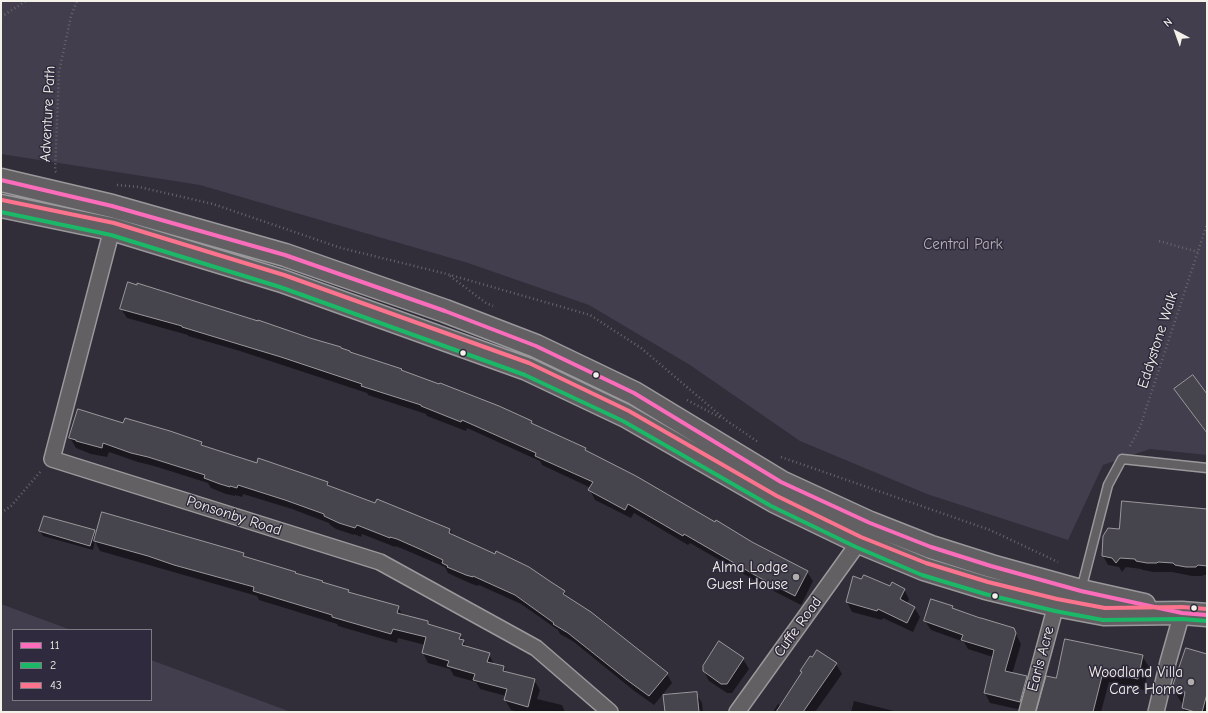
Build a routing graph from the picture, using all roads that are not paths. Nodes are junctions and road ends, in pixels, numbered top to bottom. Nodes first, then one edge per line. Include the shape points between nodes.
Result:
1 (1, 180) edge
2 (1, 206) edge
3 (112, 229) junction
4 (1207, 468) edge
5 (859, 542) junction
6 (1081, 591) junction
7 (1056, 605) junction
8 (1182, 613) junction
9 (1207, 615) edge
10 (610, 712) edge
11 (737, 712) edge
12 (1027, 712) edge
13 (1156, 712) edge

1 - 6 main road via 112,206 285,255 437,308 536,346 634,393 781,482 870,523 931,547
2 - 3 main road
3 - 5 main road via 282,280 527,369 626,416 774,501
3 - 10 street, Ponsonby Road via 52,458 380,562 536,648
4 - 6 lane via 1122,459 1108,485
5 - 7 main road via 924,568 986,588
5 - 11 street, Cuffe Road
6 - 8 main road
7 - 8 main road via 1104,614
7 - 12 street, Earls Acre
8 - 9 main road
8 - 13 street

